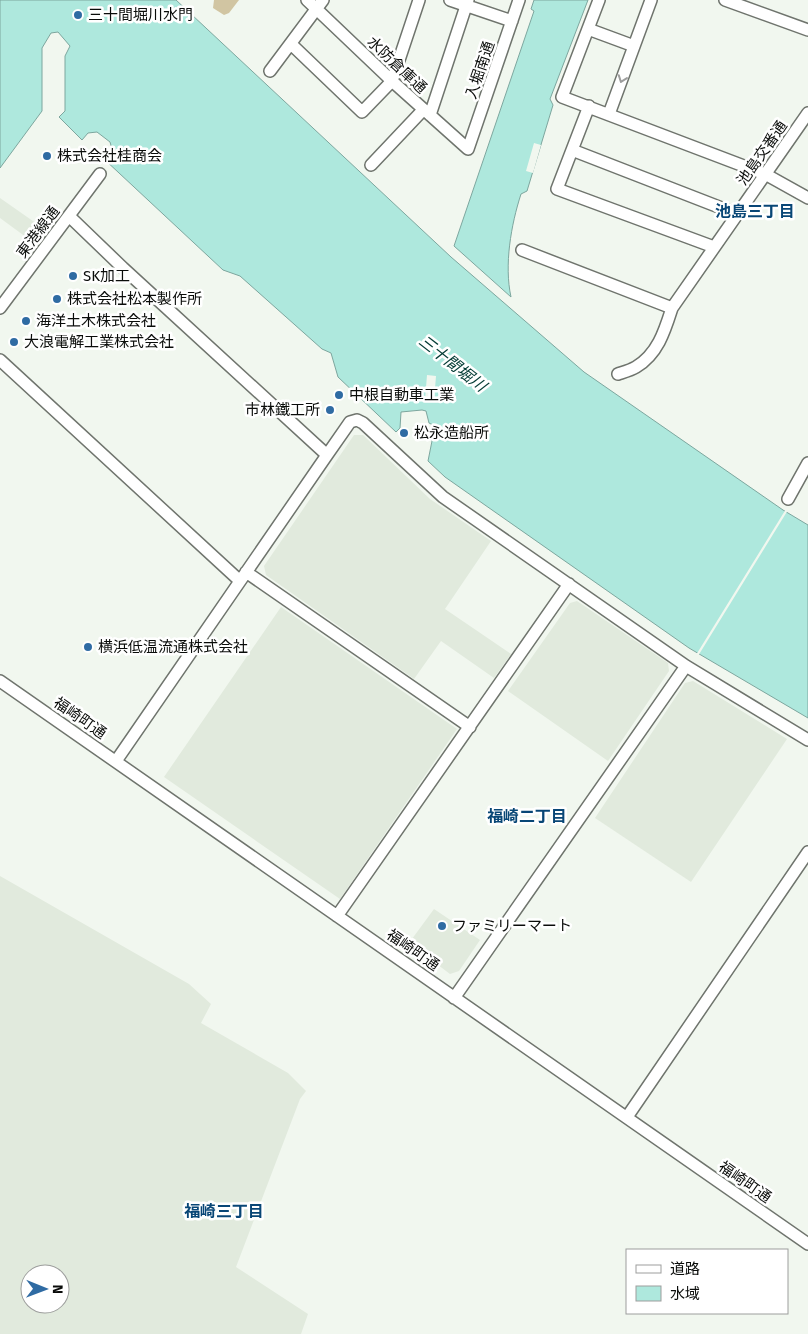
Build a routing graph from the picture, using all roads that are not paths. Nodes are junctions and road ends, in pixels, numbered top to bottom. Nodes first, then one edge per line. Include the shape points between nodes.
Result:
1 (307, 0) edge
2 (419, 0) edge
3 (450, 0) edge
4 (519, 0) edge
5 (599, 0) edge
6 (651, 0) edge
7 (726, 0) edge
8 (468, 3) edge
9 (320, 4) edge
10 (512, 22) junction
11 (588, 29) junction
12 (808, 30) edge
13 (291, 44) junction
14 (634, 46) junction
15 (270, 71) dead end
16 (392, 81) junction
17 (589, 106) junction
18 (427, 112) junction
19 (808, 113) edge
20 (609, 114) junction
21 (804, 127) edge
22 (468, 149) joint
23 (572, 150) junction
24 (371, 165) dead end
25 (100, 174) dead end
26 (765, 174) junction
27 (808, 198) edge
28 (737, 214) junction
29 (69, 216) junction
30 (714, 247) junction
31 (522, 250) dead end
32 (0, 308) edge
33 (672, 308) junction
34 (0, 360) edge
35 (618, 374) dead end
36 (327, 455) junction
37 (808, 463) edge
38 (788, 499) dead end
39 (243, 576) junction
40 (569, 584) junction
41 (686, 666) junction
42 (0, 681) edge
43 (470, 727) junction
44 (808, 740) edge
45 (116, 761) junction
46 (808, 852) edge
47 (337, 916) junction
48 (454, 998) junction
49 (627, 1117) junction
50 (808, 1244) edge

1 - 9 street, 水防倉庫通
2 - 16 street
3 - 8 street
4 - 10 street, 入堀南通
5 - 11 street
6 - 14 street
7 - 12 street
8 - 10 street
8 - 18 street
9 - 13 street
9 - 16 street, 水防倉庫通
10 - 22 street, 入堀南通
11 - 14 street
11 - 17 street via 562,96
13 - 15 street
13 - 16 street via 362,112
14 -> 20 street
16 - 18 street, 水防倉庫通
17 - 20 street
17 - 23 street
18 - 22 street, 水防倉庫通
18 - 24 street
19 - 21 street, 池島交番通
20 - 26 street
21 - 26 street, 池島交番通
23 - 28 street
23 - 30 street via 557,189
25 - 29 street, 東港線通
26 - 27 street
26 - 28 street, 池島交番通
28 - 30 street, 池島交番通
29 - 32 street, 東港線通
29 - 36 street
30 - 33 street, 池島交番通
31 - 33 street
33 - 35 street, 池島交番通 via 663,337 650,355 636,367
34 - 39 street
36 - 39 street
36 - 40 street via 350,422 357,420 363,423 443,497
37 - 38 street
39 - 43 street
39 - 45 street
40 - 41 street
40 - 43 street
41 - 44 street
41 - 48 street
42 - 45 street, 福崎町通
43 - 47 street
45 - 47 street, 福崎町通
46 - 49 street
47 - 48 street, 福崎町通
48 - 49 street, 福崎町通
49 - 50 street, 福崎町通

